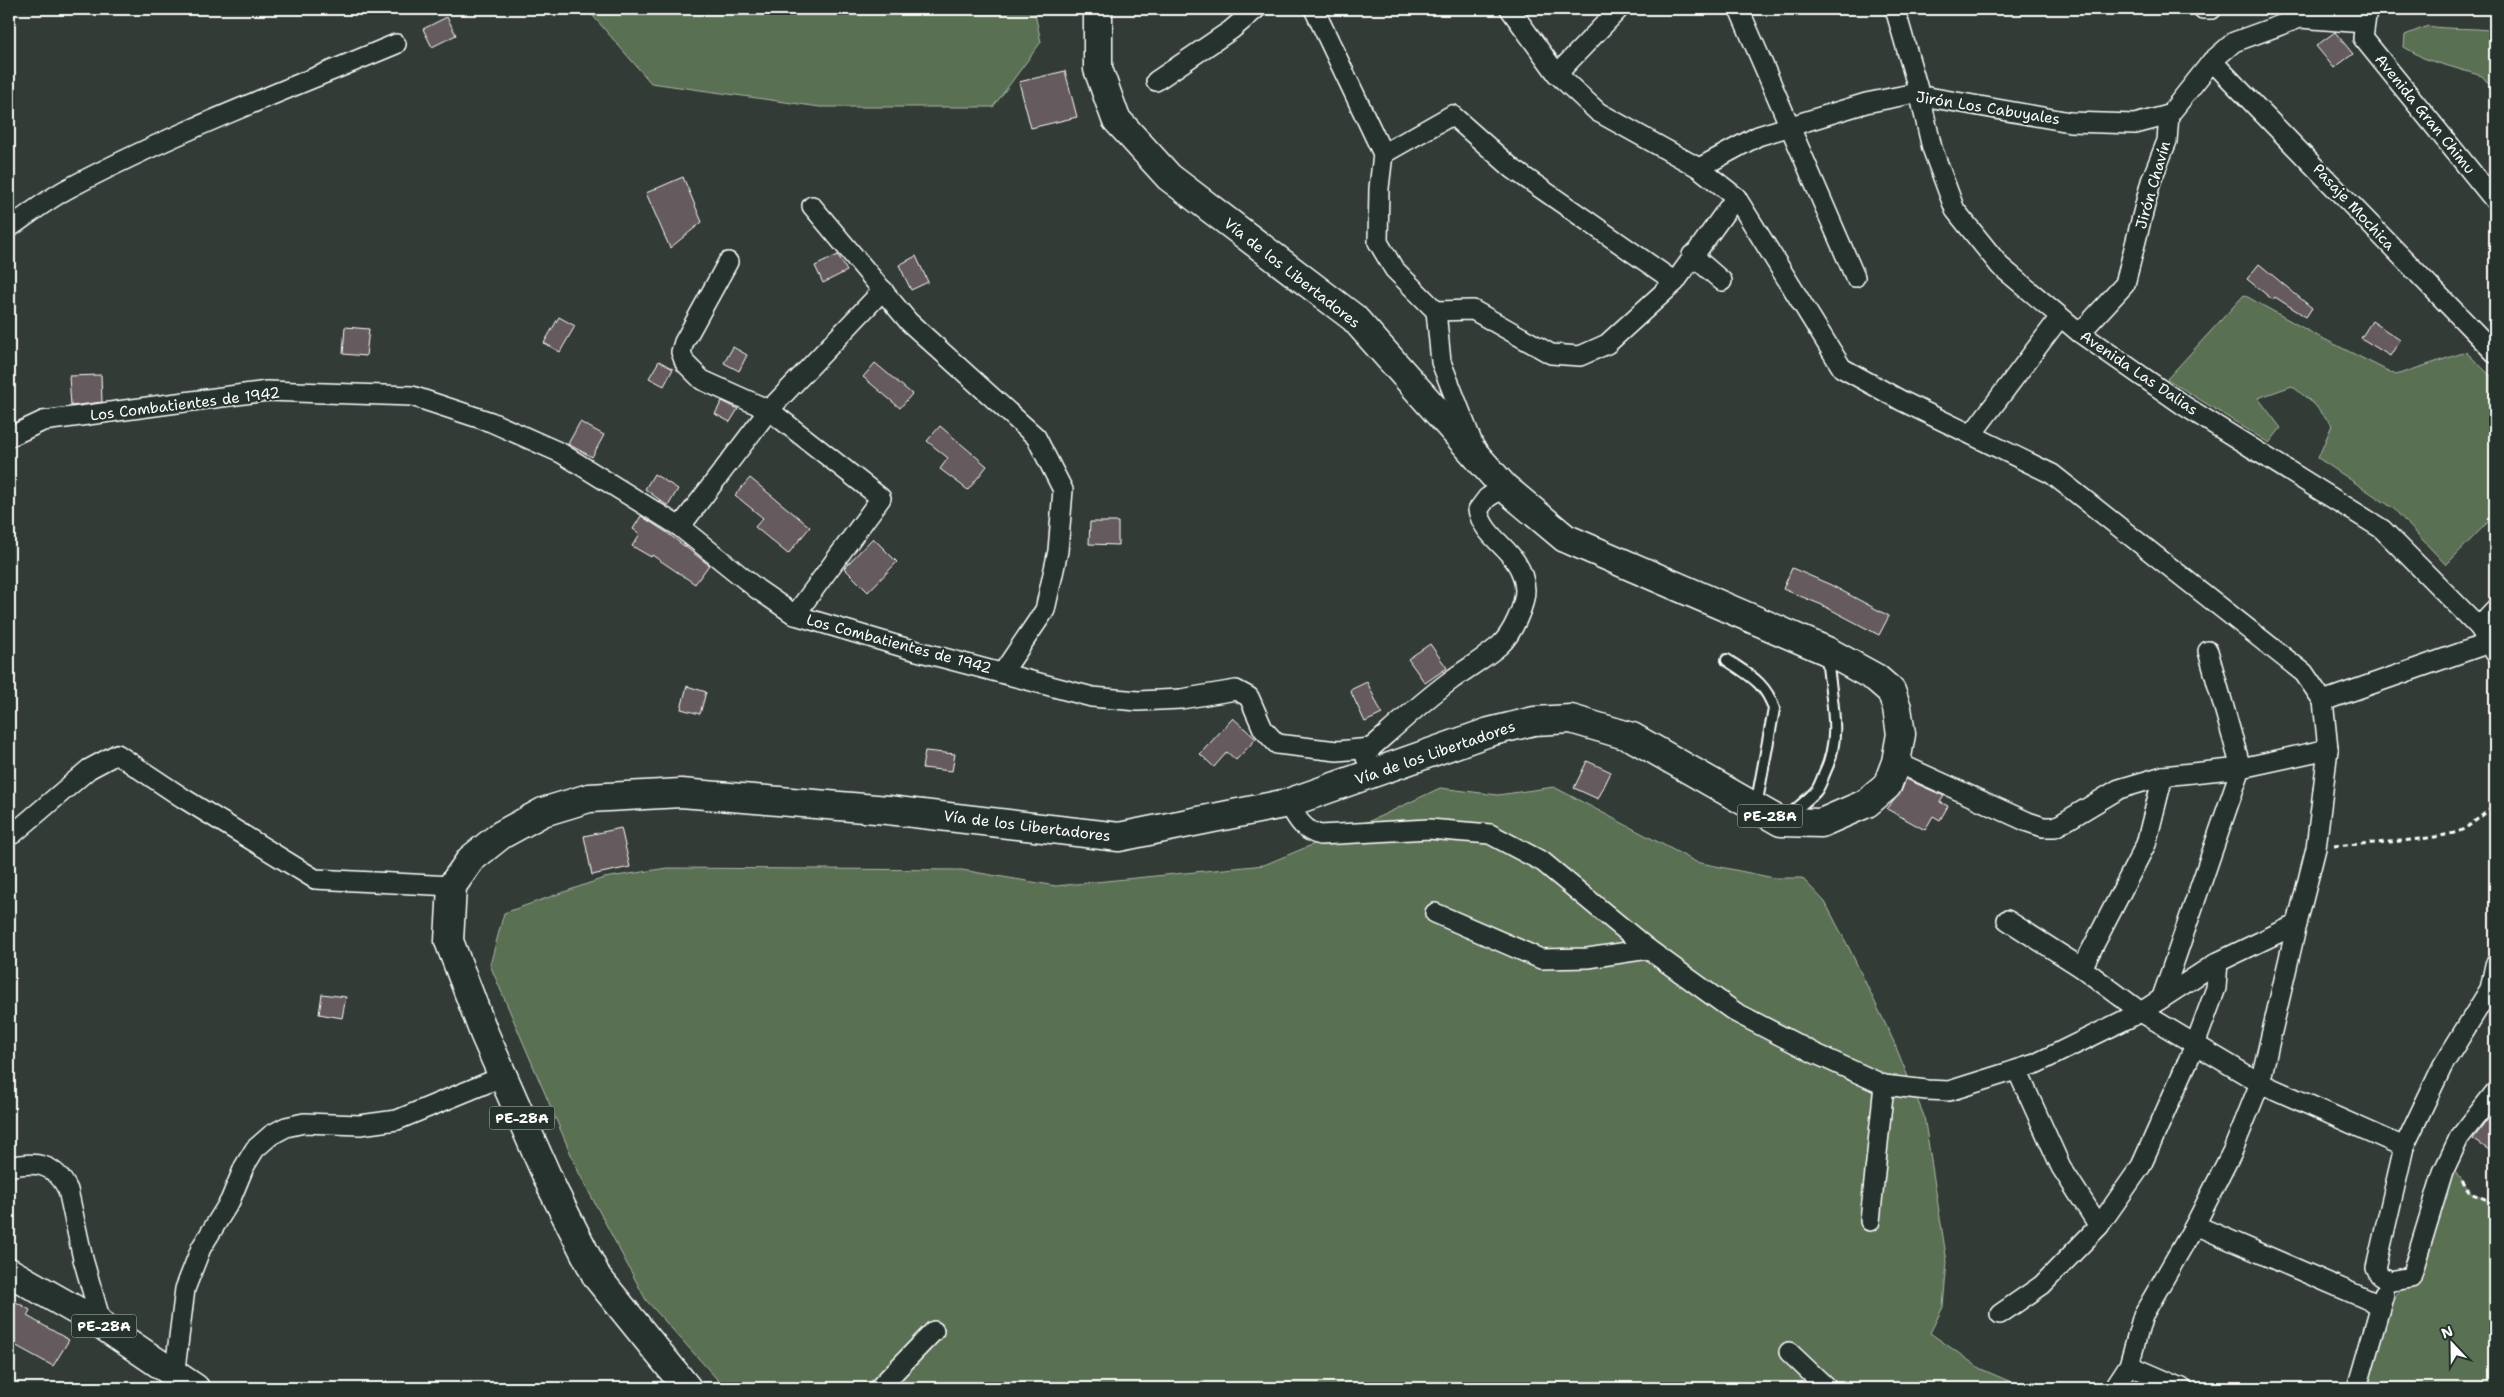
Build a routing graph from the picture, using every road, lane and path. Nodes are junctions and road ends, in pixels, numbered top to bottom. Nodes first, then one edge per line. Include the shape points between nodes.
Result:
1 (1098, 9) edge
2 (1256, 9) edge
3 (1314, 9) edge
4 (1510, 9) edge
5 (1620, 9) edge
6 (1739, 9) edge
7 (1895, 9) edge
8 (2203, 9) edge
9 (2212, 9) edge
10 (2366, 16) edge
11 (396, 44) dead end
12 (2212, 61) junction
13 (1557, 74) junction
14 (1156, 81) dead end
15 (1920, 96) junction
16 (2169, 116) junction
17 (1789, 127) junction
18 (1383, 154) junction
19 (1699, 168) junction
20 (1736, 197) junction
21 (2495, 201) edge
22 (812, 206) dead end
23 (9, 228) edge
24 (1692, 255) junction
25 (728, 262) dead end
26 (1855, 277) dead end
27 (1722, 281) dead end
28 (1675, 282) junction
29 (882, 290) junction
30 (1436, 311) junction
31 (2060, 317) junction
32 (2080, 333) junction
33 (2495, 353) edge
34 (770, 410) junction
35 (1972, 434) junction
36 (9, 437) edge
37 (1478, 455) junction
38 (1504, 487) junction
39 (680, 527) junction
40 (2495, 610) edge
41 (795, 615) junction
42 (2479, 627) junction
43 (2492, 648) edge
44 (1827, 651) junction
45 (2208, 651) dead end
46 (1727, 660) dead end
47 (1003, 672) junction
48 (2323, 701) junction
49 (1371, 748) junction
50 (2328, 749) junction
51 (1896, 762) junction
52 (2241, 768) junction
53 (2163, 776) junction
54 (1356, 780) junction
55 (1288, 803) junction
56 (2495, 806) edge
57 (1756, 807) junction
58 (1781, 822) junction
59 (13, 834) dead end
60 (2316, 848) junction
61 (452, 886) junction
62 (1434, 913) dead end
63 (2007, 920) dead end
64 (2297, 924) junction
65 (1648, 949) junction
66 (2218, 962) junction
67 (2495, 965) edge
68 (2082, 968) junction
69 (2162, 997) junction
70 (2141, 1012) junction
71 (2195, 1045) junction
72 (2018, 1070) junction
73 (504, 1076) junction
74 (2260, 1083) junction
75 (1884, 1085) junction
76 (2495, 1092) edge
77 (2404, 1147) junction
78 (2448, 1162) junction
79 (9, 1167) edge
80 (2495, 1203) edge
81 (1870, 1221) dead end
82 (2194, 1225) junction
83 (2099, 1226) junction
84 (9, 1272) edge
85 (2388, 1281) junction
86 (2380, 1305) junction
87 (2000, 1314) dead end
88 (102, 1325) junction
89 (934, 1331) dead end
90 (1789, 1352) dead end
91 (2129, 1365) junction
92 (181, 1384) edge
93 (687, 1388) edge
94 (879, 1388) edge
95 (1827, 1388) edge
96 (2114, 1388) edge
97 (2182, 1388) edge
98 (2357, 1388) edge

1 - 37 highway, Vía de los Libertadores / PE-28A via 1098,69 1116,119 1169,177 1354,318
2 - 14 street
3 - 18 street
4 - 13 street
5 - 13 street
6 - 17 street
7 - 15 street, Avenida Las Dalias
8 - 9 street
10 - 12 street via 2300,18 2234,42
10 - 21 street, Avenida Gran Chimu via 2363,38
11 - 23 street via 236,110 121,163 67,189
12 - 16 street
12 - 33 street, Pasaje Mochica
13 - 19 street via 1598,112
15 - 16 street, Jirón Los Cabuyales via 2070,122 2135,124
15 - 17 street, Jirón Los Cabuyales via 1911,94 1866,103
15 - 31 street, Avenida Las Dalias via 1932,148 1955,210 2000,266
16 - 32 street, Jirón Chavín via 2167,141 2151,181 2125,284
17 - 19 street, Jirón Los Cabuyales via 1758,136
17 - 26 street
18 - 28 street via 1452,115 1513,169
18 - 30 street via 1378,242 1394,269
19 - 20 street
20 - 24 street
20 - 35 street via 1842,368
22 - 29 street
24 - 27 street
24 - 28 street
25 - 34 street via 681,352 685,363 702,380
28 - 30 street via 1607,344 1580,356 1552,354 1473,310
29 - 34 street
29 - 47 street via 909,322 1036,437 1063,490 1058,551 1045,610
30 - 37 street via 1441,362
31 - 32 street, Avenida Las Dalias
31 - 35 street
32 - 42 street, Avenida Las Dalias via 2183,405 2382,529
34 - 39 street
34 - 41 street via 881,498
35 - 48 street via 2052,474 2304,673
36 - 39 street, Los Combatientes de 1942 via 43,422 267,391 412,396 491,422 561,453
37 - 38 highway, Vía de los Libertadores / PE-28A
38 - 44 highway, Vía de los Libertadores / PE-28A via 1565,538
38 - 49 street via 1487,498 1478,510 1481,523 1518,561 1525,590 1512,626 1501,644 1449,682
39 - 41 street, Los Combatientes de 1942
40 - 42 street
41 - 47 street, Los Combatientes de 1942
42 - 43 street, Avenida Las Dalias
43 - 48 street
44 - 51 highway, Vía de los Libertadores / PE-28A via 1876,678 1891,691 1901,734
44 - 58 lane via 1835,712 1835,739 1828,766 1817,790
45 - 52 street
46 - 57 lane via 1761,684 1770,694 1774,709
47 - 49 street, Los Combatientes de 1942 via 1092,697 1138,701 1181,699 1236,690 1249,697 1263,729 1277,744 1337,751
48 - 50 street
49 - 54 street
50 - 52 street
50 - 60 street
51 - 53 street via 2043,827 2064,822 2119,789
51 - 58 highway, Vía de los Libertadores / PE-28A via 1887,786 1867,803 1821,823
52 - 53 street
52 - 69 street
53 - 68 street via 2146,844
54 - 55 highway, Vía de los Libertadores / PE-28A
54 - 57 highway, Vía de los Libertadores / PE-28A via 1489,732 1534,721 1571,719 1632,737
55 - 61 highway, Vía de los Libertadores / PE-28A via 1119,837 888,810 681,793 590,798 543,812 502,835 471,859
55 - 65 street via 1302,826 1320,835 1429,829 1490,834 1543,862
56 - 60 path via 2464,829 2445,835
57 - 58 highway, Vía de los Libertadores / PE-28A
59 - 61 street via 89,769 117,754 315,879
60 - 64 street
61 - 73 highway, PE-28A via 449,941
62 - 65 street via 1541,959 1588,958
63 - 68 street
64 - 66 street
64 - 74 street
65 - 75 street via 1735,1012
66 - 69 street
66 - 71 street via 2216,988
67 - 77 street via 2490,989 2443,1065
68 - 70 street
69 - 70 street
70 - 71 street
70 - 72 street
71 - 74 street
71 - 83 street via 2140,1166
72 - 75 street via 1949,1091
72 - 83 street via 2061,1167
73 - 92 street via 396,1120 360,1125 304,1123 286,1127 255,1149 230,1201 201,1248 185,1289
73 - 93 highway, PE-28A via 553,1190 597,1277
74 - 77 street
74 - 82 street via 2233,1150
75 - 81 street
76 - 78 street via 2459,1138
77 - 85 street via 2376,1268 2379,1275
78 - 80 path via 2470,1193
78 - 85 street via 2411,1277
79 - 88 street via 28,1162 42,1164 64,1181
82 - 86 street
82 - 91 street via 2143,1315
83 - 87 street via 2042,1285
84 - 88 highway, PE-28A
85 - 86 street
86 - 98 street
88 - 92 highway, PE-28A
89 - 94 street
90 - 95 street
91 - 96 street
91 - 97 street

